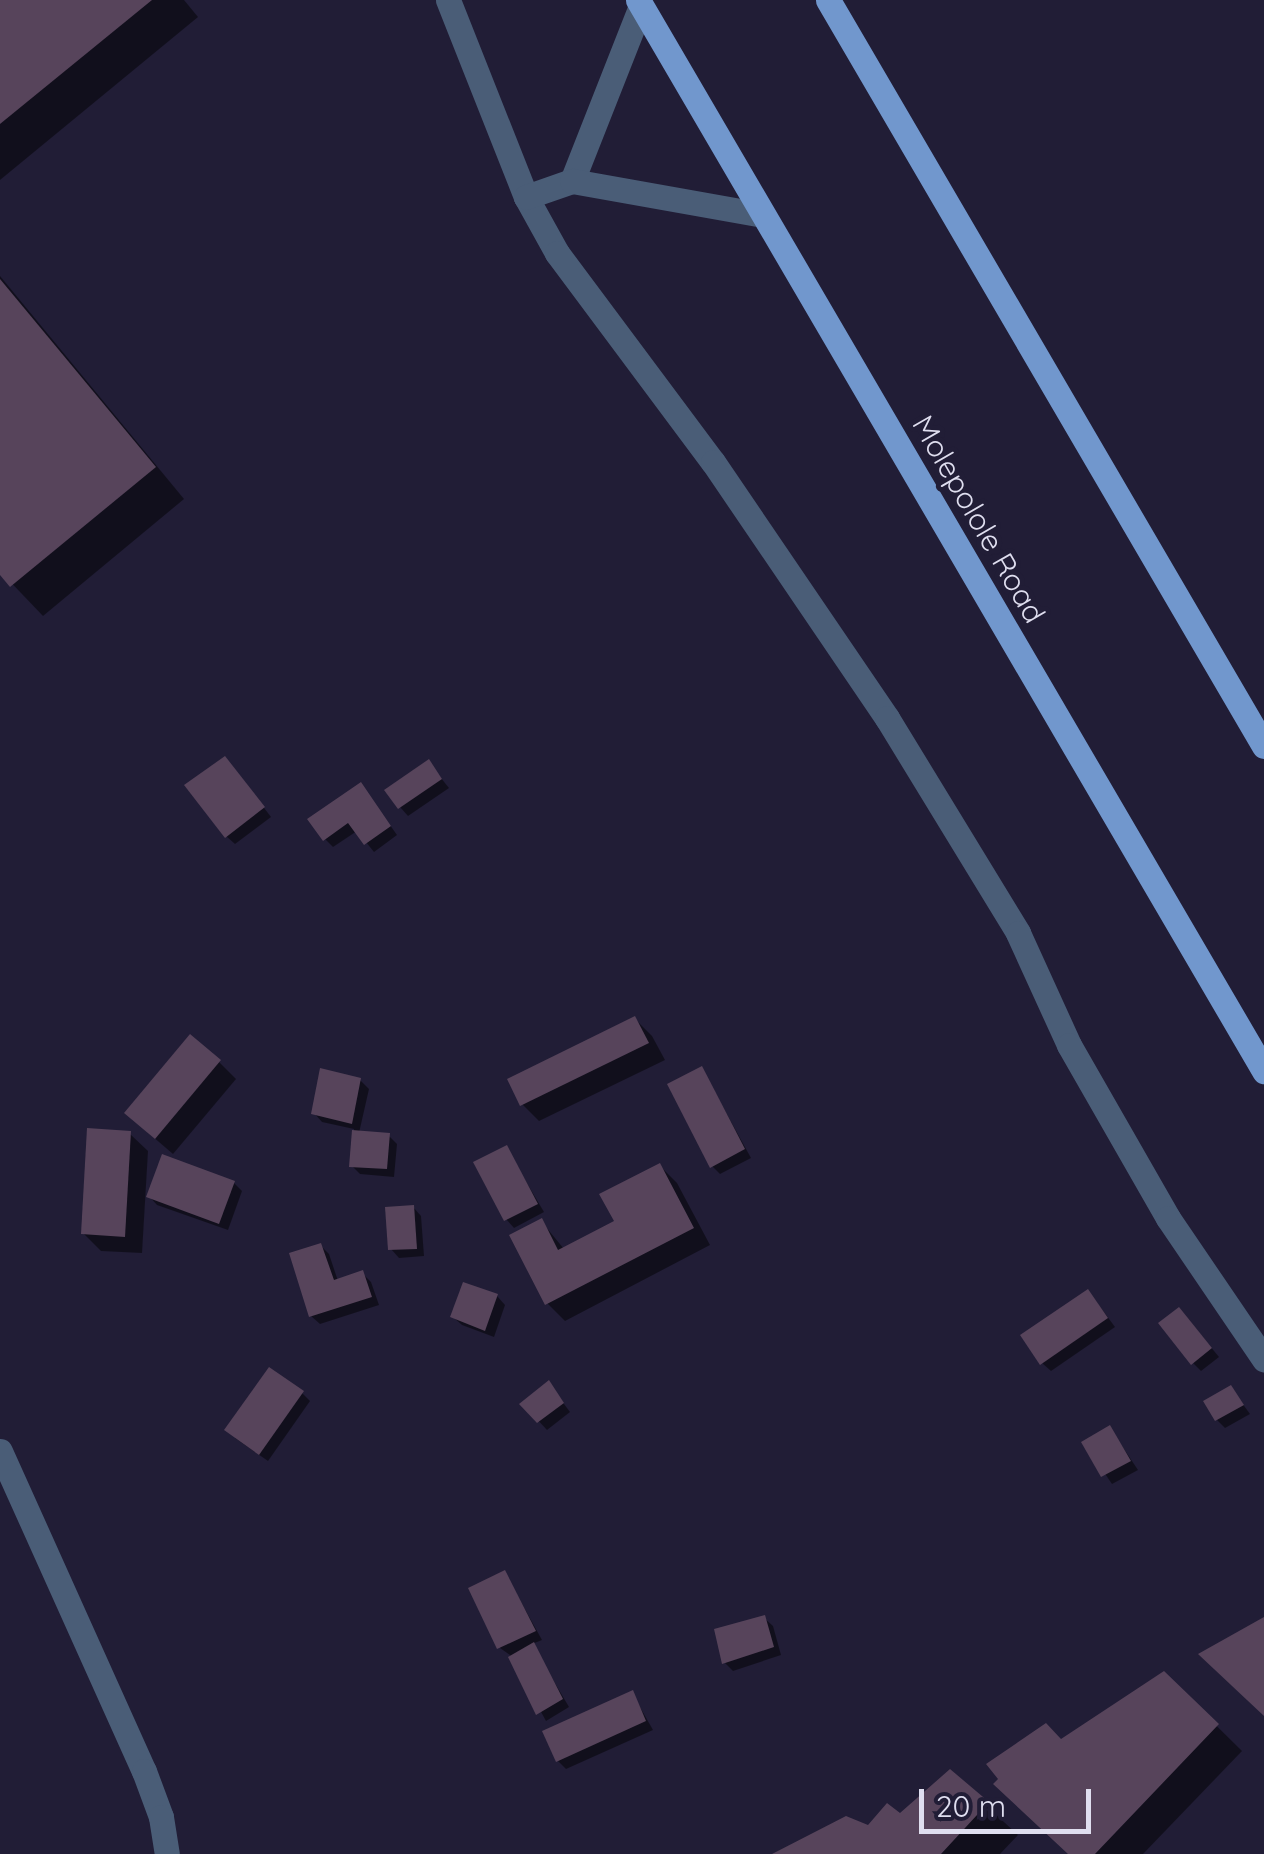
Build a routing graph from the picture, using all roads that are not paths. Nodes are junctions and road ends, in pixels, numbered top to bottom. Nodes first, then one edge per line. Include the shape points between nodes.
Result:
1 (448, 0) edge
2 (828, 0) edge
3 (639, 3) edge
4 (572, 181) junction
5 (526, 197) junction
6 (763, 215) junction
7 (1264, 746) edge
8 (1264, 1070) edge
9 (1264, 1359) edge
10 (0, 1451) edge
11 (167, 1854) edge

1 - 5 street
2 - 7 main road
3 - 4 street
3 - 6 main road, Molepolole Road
4 - 5 street
4 - 6 street
5 - 9 street via 586,296 713,462 887,718 1018,933 1069,1046 1168,1218
6 - 8 main road, Molepolole Road
10 - 11 street via 144,1771

